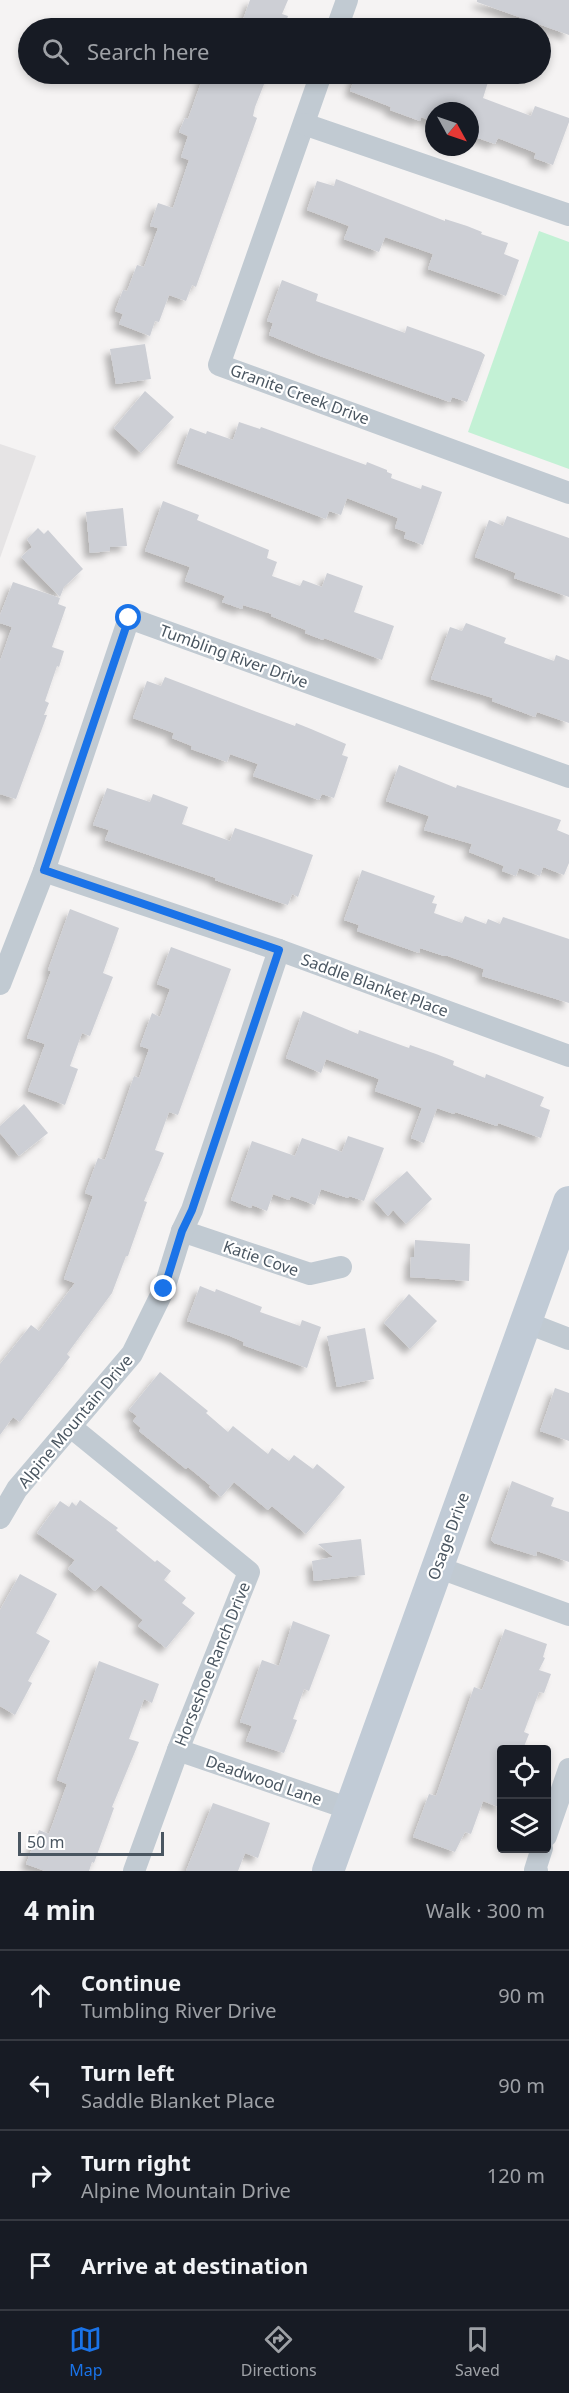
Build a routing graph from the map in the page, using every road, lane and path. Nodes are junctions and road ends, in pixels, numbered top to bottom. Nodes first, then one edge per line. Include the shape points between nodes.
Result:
1 (347, 0) edge
2 (341, 18) edge
3 (318, 84) edge
4 (304, 124) junction
5 (569, 216) edge
6 (569, 493) edge
7 (569, 777) edge
8 (44, 870) junction
9 (279, 950) junction
10 (0, 984) edge
11 (569, 1056) edge
12 (569, 1202) edge
13 (182, 1231) junction
14 (341, 1267) dead end
15 (525, 1322) junction
16 (569, 1339) edge
17 (71, 1427) junction
18 (0, 1518) edge
19 (436, 1567) junction
20 (569, 1615) edge
21 (178, 1750) junction
22 (569, 1769) edge
23 (350, 1809) junction
24 (551, 1821) edge
25 (540, 1853) edge
26 (134, 1871) edge
27 (328, 1871) edge
28 (537, 1871) edge

1 - 2 street
3 - 4 street, Granite Creek Drive
4 - 5 street
4 - 6 street, Granite Creek Drive via 219,365
7 - 8 street, Tumbling River Drive via 129,618
8 - 9 street, Saddle Blanket Place
8 - 10 street, Tumbling River Drive
9 - 11 street, Saddle Blanket Place
9 - 13 street, Alpine Mountain Drive
12 - 15 street, Osage Drive
13 - 14 street, Katie Cove via 309,1274
13 - 17 street, Alpine Mountain Drive via 164,1289 132,1354
15 - 16 street
15 - 19 street, Osage Drive
17 - 18 street, Alpine Mountain Drive via 17,1489
17 - 21 street, Horseshoe Ranch Drive via 249,1572
19 - 20 street
19 - 23 street, Osage Drive
21 - 23 street, Deadwood Lane
21 - 26 street, Horseshoe Ranch Drive
22 - 24 street
23 - 27 street, Osage Drive
25 - 28 street

